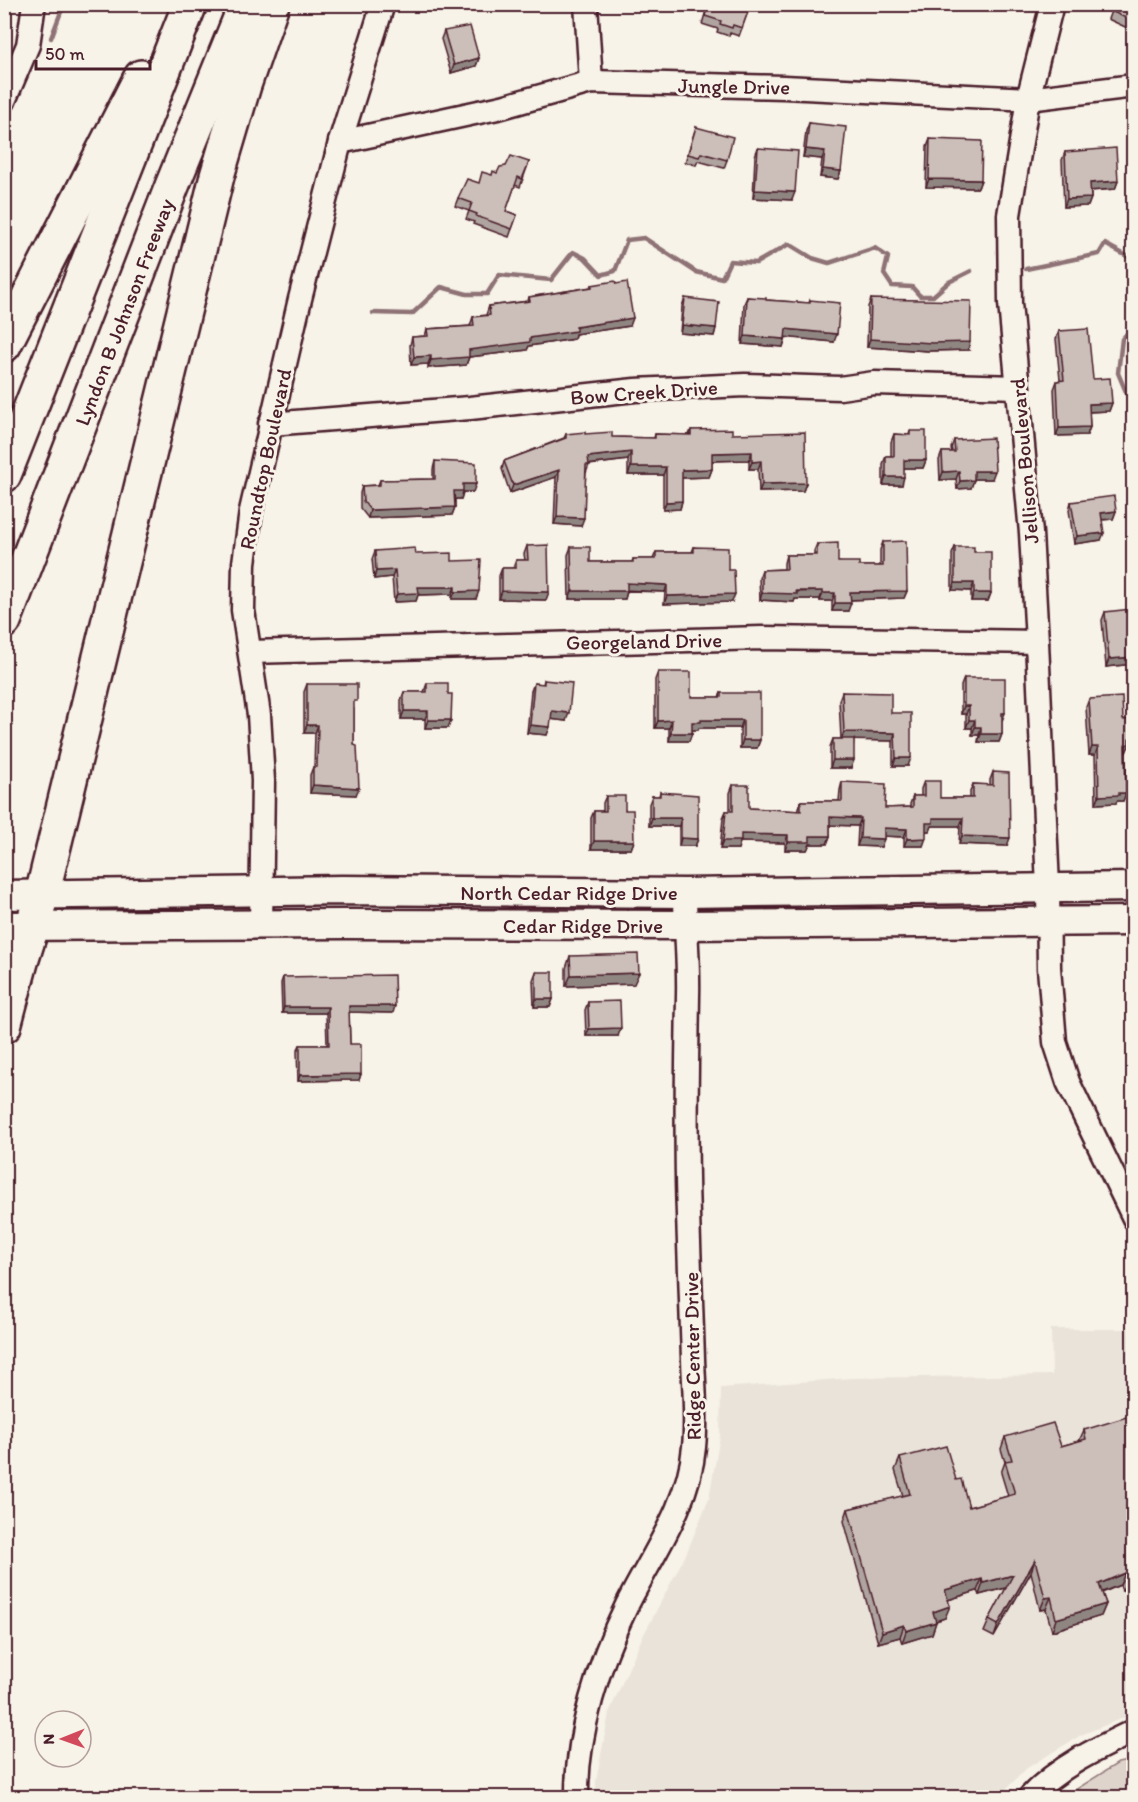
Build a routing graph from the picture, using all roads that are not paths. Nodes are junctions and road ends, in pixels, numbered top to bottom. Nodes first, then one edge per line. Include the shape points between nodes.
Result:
1 (34, 4) edge
2 (179, 4) edge
3 (190, 4) edge
4 (246, 4) edge
5 (272, 4) edge
6 (383, 4) edge
7 (586, 4) edge
8 (1052, 4) edge
9 (591, 82) junction
10 (1134, 86) edge
11 (1028, 99) junction
12 (4, 101) edge
13 (340, 142) junction
14 (4, 345) edge
15 (1018, 387) junction
16 (270, 424) junction
17 (4, 475) edge
18 (4, 621) edge
19 (1037, 642) junction
20 (250, 652) junction
21 (1134, 886) edge
22 (1048, 887) junction
23 (260, 892) junction
24 (686, 893) junction
25 (4, 895) edge
26 (26, 915) edge
27 (1048, 921) junction
28 (1134, 921) edge
29 (685, 925) junction
30 (261, 926) junction
31 (4, 1026) edge
32 (1134, 1218) edge
33 (1134, 1731) edge
34 (576, 1797) edge
35 (1029, 1797) edge

1 - 12 street via 28,45
2 - 14 highway
3 - 17 highway
4 - 18 highway, Lyndon B Johnson Freeway
5 - 26 highway via 217,176
6 - 13 street, Roundtop Boulevard
7 - 9 street
8 - 11 street, Jellison Boulevard
9 - 11 street, Jungle Drive
9 - 13 street, Jungle Drive via 502,107
10 - 11 street, Jungle Drive
11 - 15 street, Jellison Boulevard via 1009,215 1010,303
13 - 16 street, Roundtop Boulevard
15 - 16 street, Bow Creek Drive via 874,383 840,388 745,385 635,390
15 - 19 street, Jellison Boulevard
16 - 20 street, Roundtop Boulevard via 243,563 243,610
19 - 20 street, Georgeland Drive via 762,638
19 - 22 street, Jellison Boulevard
20 - 23 street, Roundtop Boulevard via 262,770
21 - 22 main road, North Cedar Ridge Drive
22 - 24 main road, North Cedar Ridge Drive
22 - 27 street, Jellison Boulevard
23 - 24 main road, North Cedar Ridge Drive
23 - 26 main road, North Cedar Ridge Drive
23 - 30 street, Roundtop Boulevard
24 - 29 street, Ridge Center Drive
25 - 26 main road, North Cedar Ridge Drive
26 - 30 main road, Cedar Ridge Drive
26 - 31 highway via 21,962
27 - 28 main road, Cedar Ridge Drive
27 - 29 main road, Cedar Ridge Drive
27 - 32 street, Jellison Boulevard via 1055,1042 1068,1082
29 - 30 main road, Cedar Ridge Drive
29 - 34 street, Ridge Center Drive via 694,1449 683,1496 627,1606 597,1677 582,1741
33 - 35 street via 1082,1758

